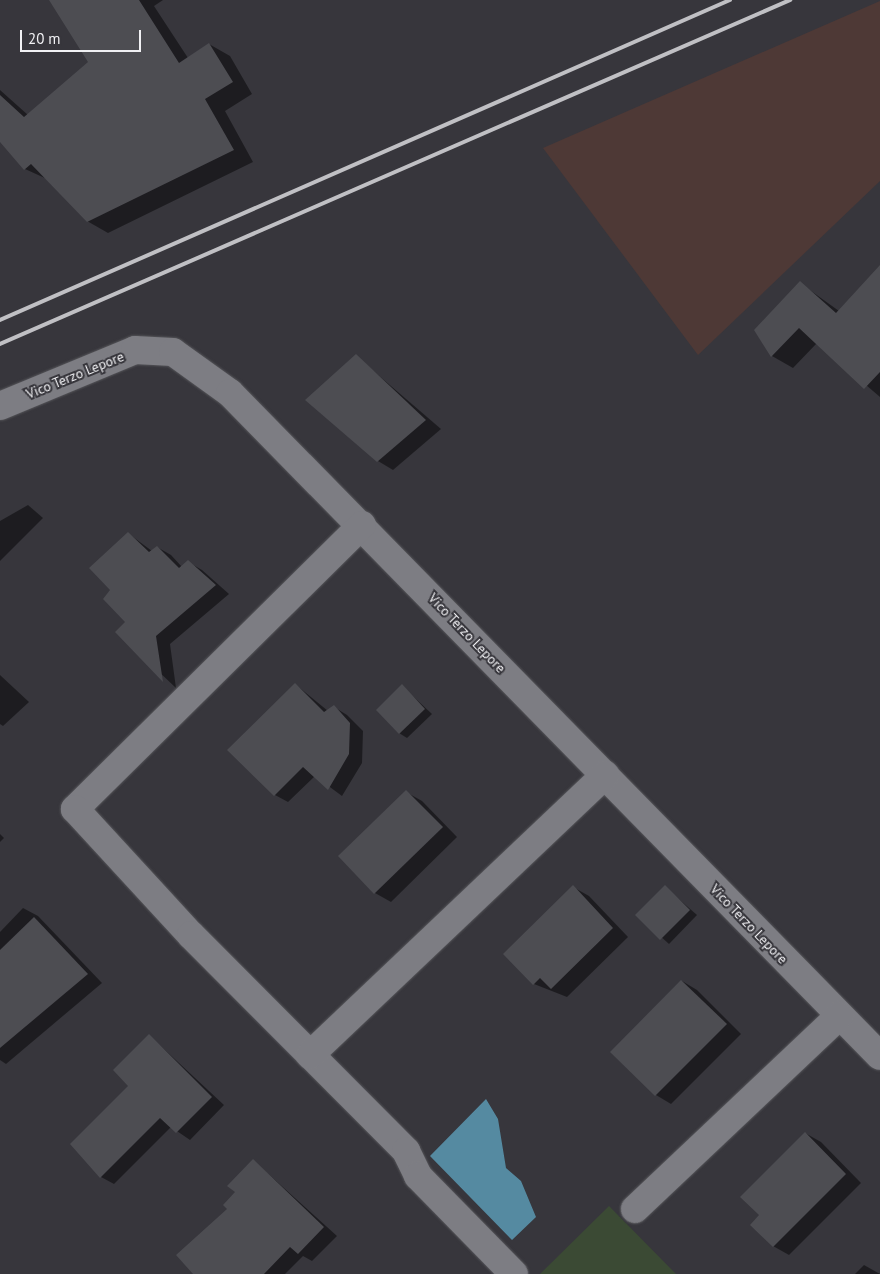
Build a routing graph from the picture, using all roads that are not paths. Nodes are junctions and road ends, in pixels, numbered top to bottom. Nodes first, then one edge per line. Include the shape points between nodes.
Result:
1 (0, 406) edge
2 (362, 525) junction
3 (605, 775) junction
4 (839, 1016) junction
5 (310, 1055) junction
6 (880, 1056) edge
7 (635, 1209) dead end
8 (514, 1274) edge

1 - 2 street, Vico Terzo Lepore via 135,350 173,352 230,393
2 - 3 street, Vico Terzo Lepore
2 - 5 street via 75,809
3 - 4 street, Vico Terzo Lepore
3 - 5 street
4 - 6 street, Vico Terzo Lepore
4 - 7 street
5 - 8 street via 406,1151 418,1176

